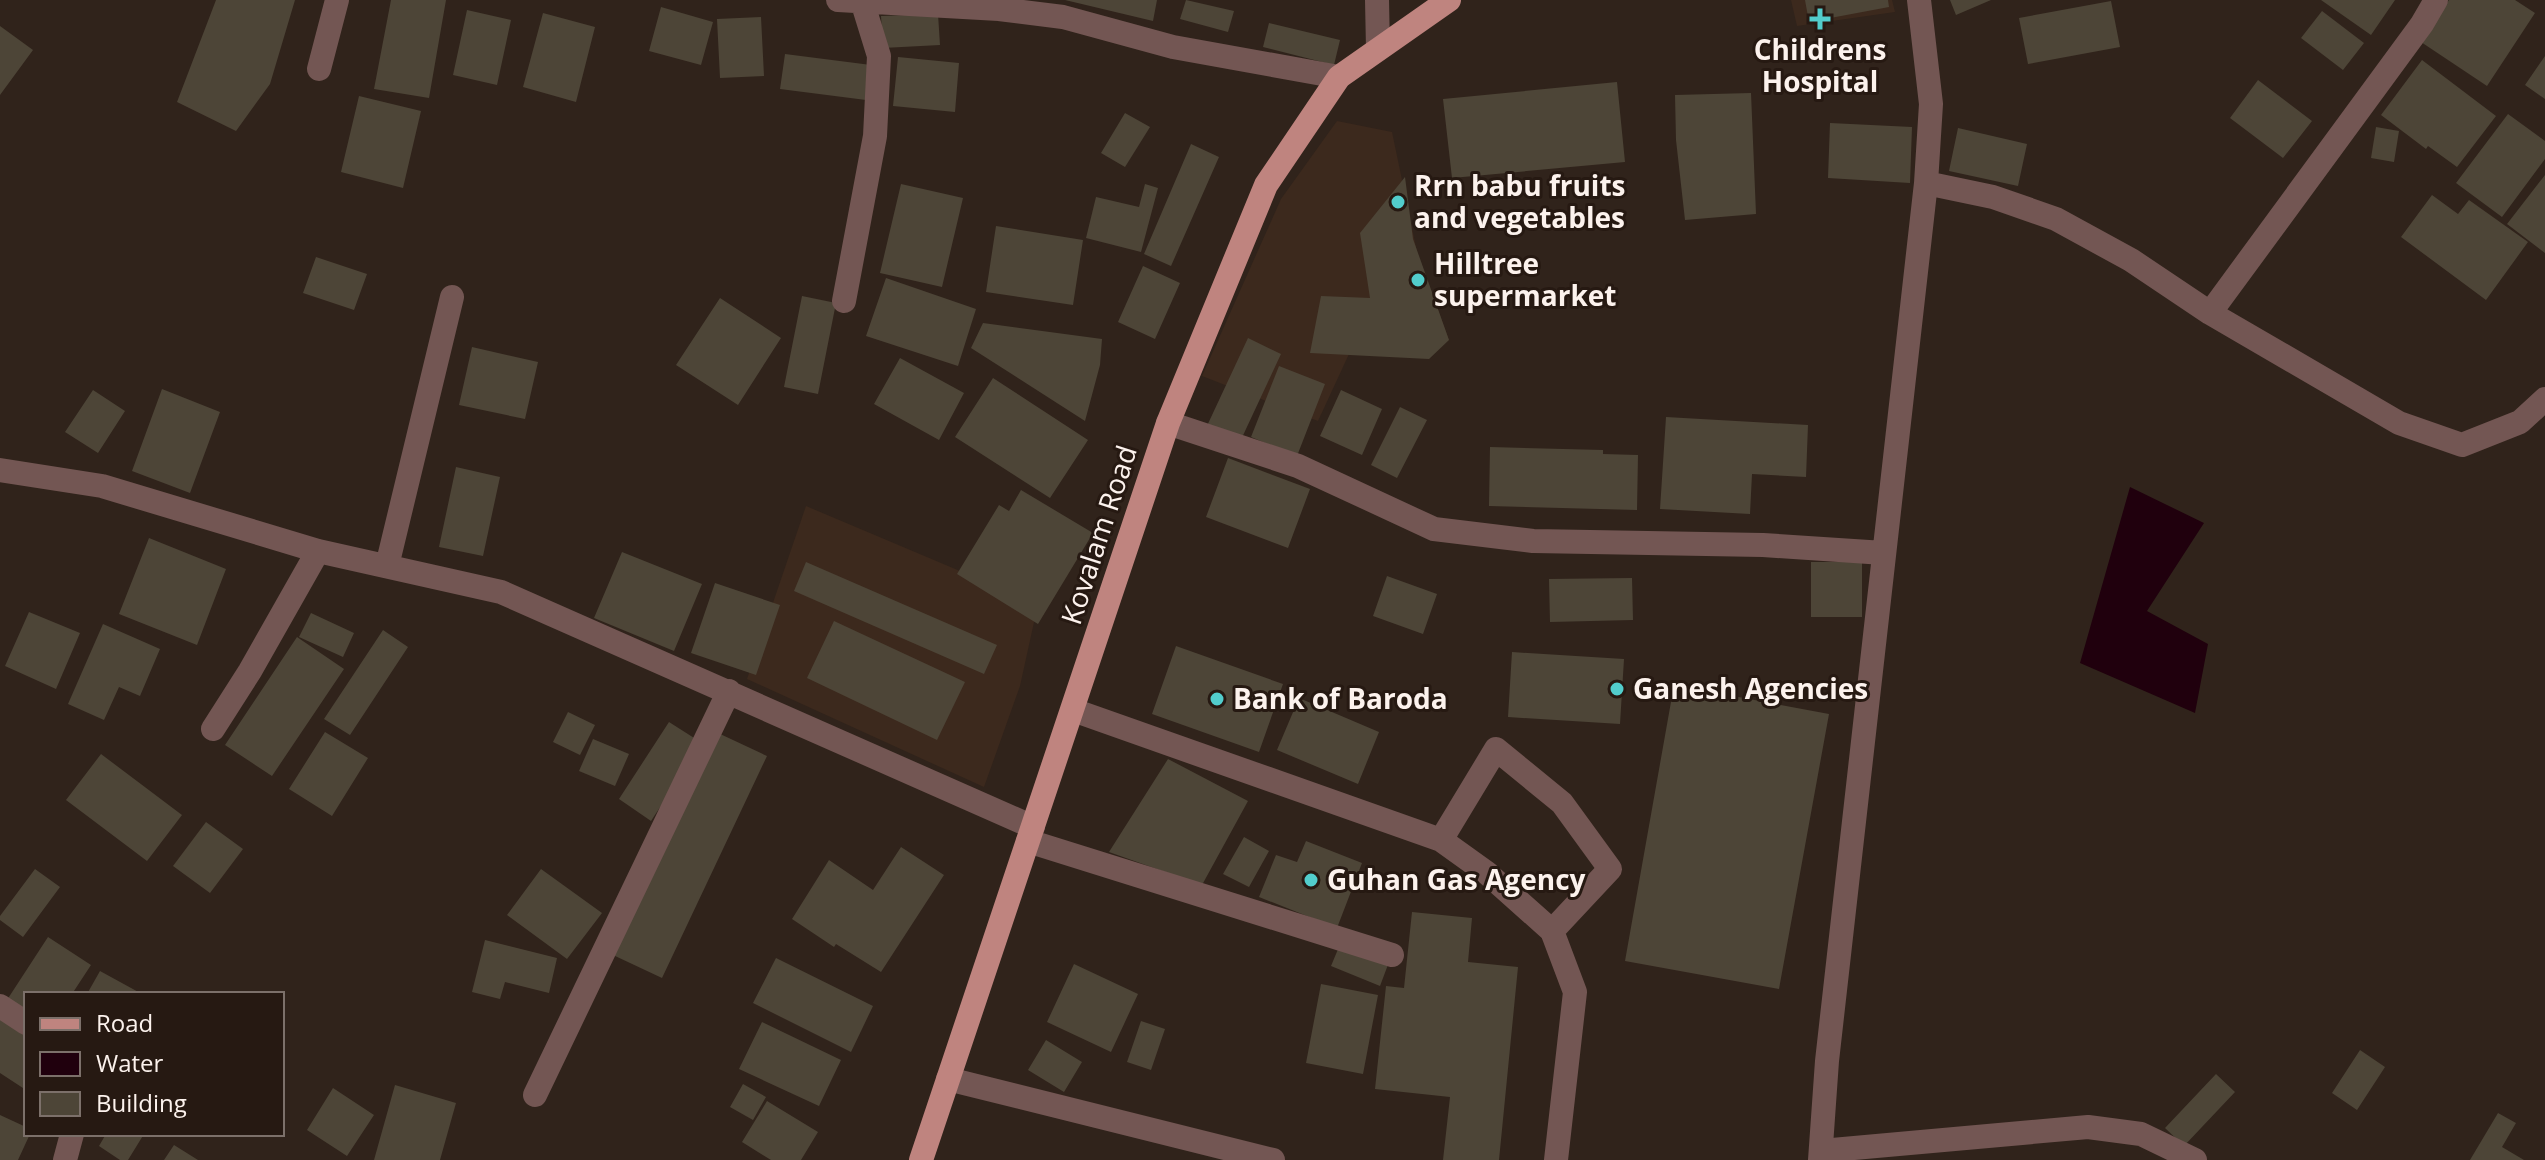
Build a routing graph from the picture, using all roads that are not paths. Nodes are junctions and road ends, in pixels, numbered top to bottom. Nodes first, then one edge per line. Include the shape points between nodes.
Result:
1 (337, 0) edge
2 (1377, 0) edge
3 (1449, 0) edge
4 (1919, 0) edge
5 (2436, 0) edge
6 (850, 1) edge
7 (1064, 8) edge
8 (1378, 49) junction
9 (319, 69) dead end
10 (1339, 77) junction
11 (1926, 183) junction
12 (452, 297) dead end
13 (844, 301) dead end
14 (2210, 313) junction
15 (2545, 399) edge
16 (1168, 423) junction
17 (0, 470) edge
18 (318, 551) junction
19 (1884, 553) junction
20 (387, 566) junction
21 (729, 691) junction
22 (1073, 710) junction
23 (213, 729) dead end
24 (1030, 834) junction
25 (1441, 840) junction
26 (1552, 931) junction
27 (1392, 955) dead end
28 (0, 1006) edge
29 (24, 1022) edge
30 (948, 1079) junction
31 (535, 1095) dead end
32 (71, 1136) edge
33 (1820, 1155) edge
34 (65, 1160) edge
35 (921, 1160) edge
36 (1273, 1160) edge
37 (1556, 1160) edge
38 (2195, 1160) edge

1 - 9 street
2 - 8 street
3 - 8 main road, Kovalam Road
4 - 11 street via 1931,104
5 - 14 street
6 - 7 street
6 - 13 street via 879,56 875,136
7 - 10 street via 1173,47
8 - 10 main road, Kovalam Road
10 - 16 main road, Kovalam Road via 1266,185
11 - 14 street via 1993,197 2056,219 2131,260
11 - 19 street
12 - 20 street
14 - 15 street via 2399,423 2462,445 2520,422
16 - 19 street via 1298,466 1434,529 1533,541
16 - 22 main road, Kovalam Road
17 - 18 street via 102,486
18 - 20 street
18 - 23 street
19 - 33 street
20 - 21 street via 501,592
21 - 24 street
21 - 31 street
22 - 24 main road, Kovalam Road
22 - 25 street
24 - 27 street
24 - 30 main road, Kovalam Road
25 - 26 street
25 - 26 street via 1496,749 1562,803 1610,869
26 - 37 street via 1575,992
28 - 29 street
30 - 35 main road, Kovalam Road
30 - 36 street
32 - 34 street
33 - 38 street via 2088,1127 2141,1134

